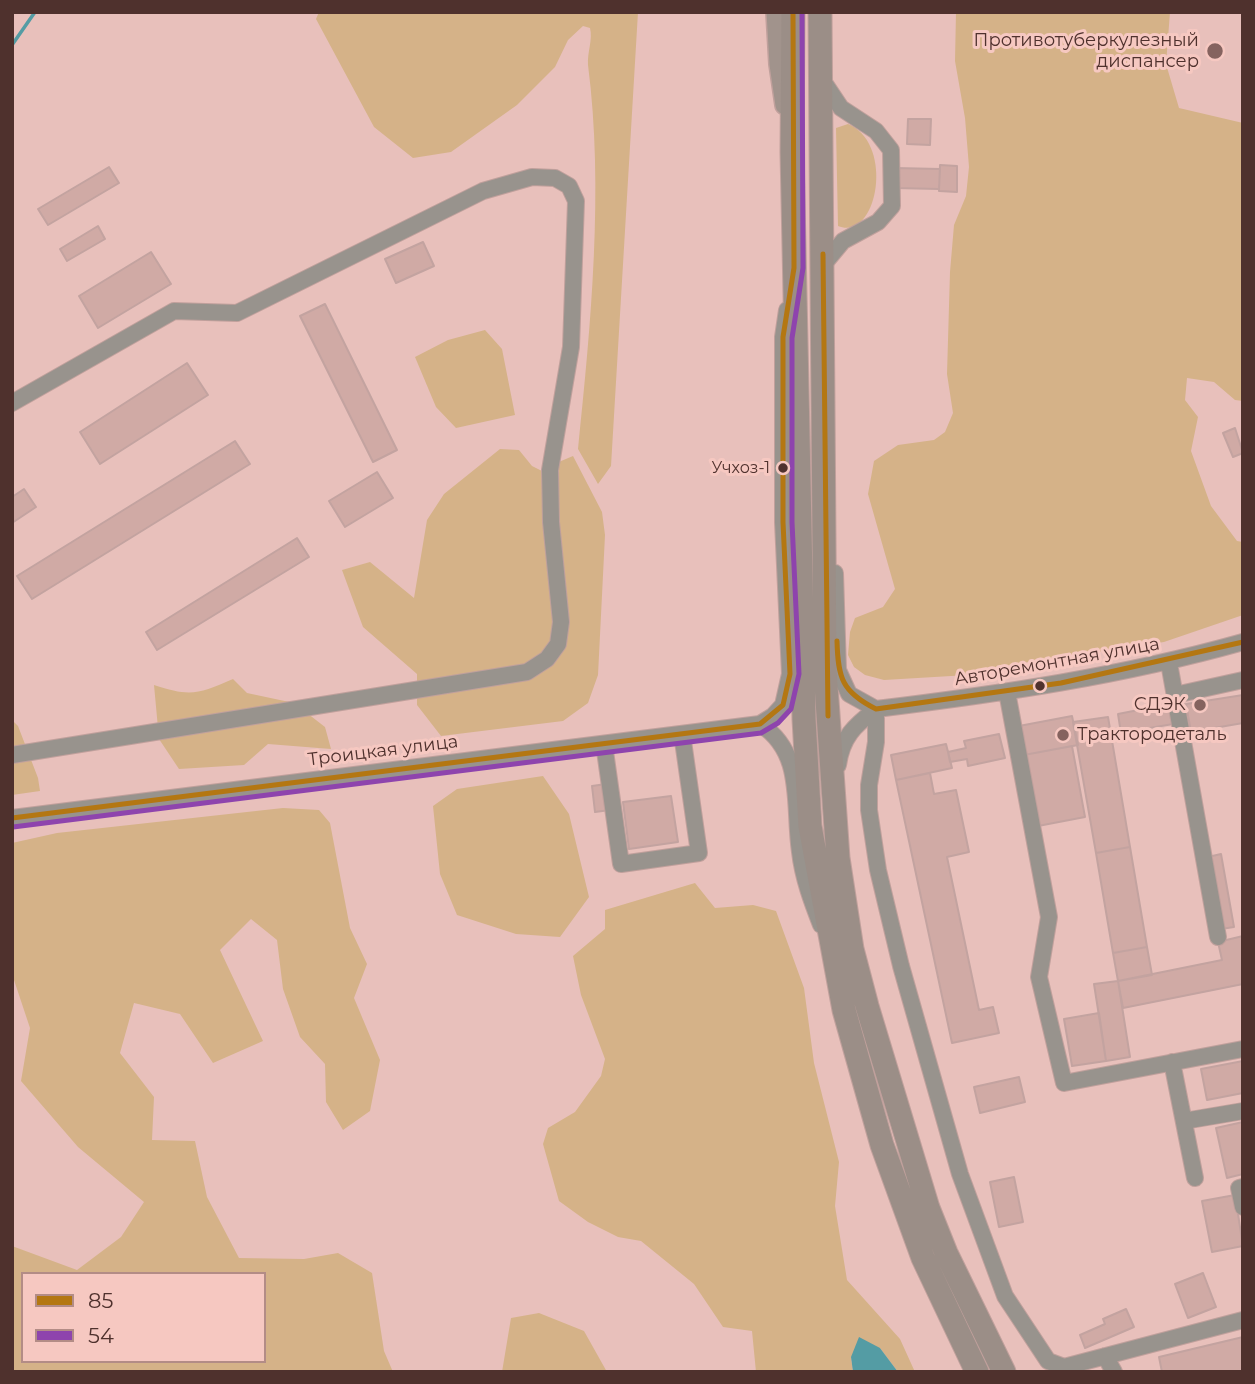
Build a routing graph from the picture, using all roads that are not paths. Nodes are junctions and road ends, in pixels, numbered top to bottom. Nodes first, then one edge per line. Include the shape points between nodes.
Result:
1 (776, 12) edge
2 (793, 12) edge
3 (821, 12) edge
4 (821, 78) junction
5 (792, 152) junction
6 (823, 265) junction
7 (794, 268) junction
8 (12, 403) edge
9 (824, 481) junction
10 (1243, 642) edge
11 (1169, 663) junction
12 (1243, 680) edge
13 (1007, 692) junction
14 (1175, 695) junction
15 (876, 709) junction
16 (760, 724) junction
17 (682, 734) junction
18 (604, 744) junction
19 (12, 755) edge
20 (12, 818) edge
21 (844, 904) junction
22 (1218, 937) dead end
23 (831, 952) junction
24 (1243, 1049) edge
25 (1172, 1062) junction
26 (1243, 1111) edge
27 (1184, 1122) junction
28 (1195, 1178) dead end
29 (1243, 1187) edge
30 (1243, 1207) edge
31 (1243, 1320) edge
32 (1105, 1356) junction
33 (977, 1372) edge
34 (1004, 1372) edge
35 (1114, 1372) edge

1 - 5 main road
2 - 5 highway
3 - 4 highway
4 - 6 highway
4 - 6 street via 841,108 876,131 891,150 892,206 878,222 843,241
5 - 7 highway
6 - 9 highway
7 - 16 street via 783,337 789,688 783,705
7 - 23 highway via 806,770 810,826
8 - 19 street via 174,311 237,313 483,191 532,177 555,178 569,186 576,201 571,347 550,470 561,622 558,644 547,659 527,672
9 - 15 street via 835,543 838,670 849,694
9 - 21 highway via 825,671
10 - 11 street, Авторемонтная улица
11 - 13 street, Авторемонтная улица
11 - 14 street
12 - 14 street
13 - 15 street, Авторемонтная улица
13 - 25 street via 1049,917 1039,977 1064,1083
14 - 22 street
15 - 21 street via 849,732 837,767
15 - 32 street via 869,810 878,870 960,1174 1005,1296 1048,1361 1064,1367
16 - 17 street, Троицкая улица
16 - 23 street via 776,735 791,760 800,854
17 - 18 street, Троицкая улица
17 - 18 street via 699,853 621,864
18 - 20 street, Троицкая улица
21 - 34 highway via 880,1054 925,1197 946,1253
23 - 33 highway via 903,1207
24 - 25 street
25 - 27 street
26 - 27 street
27 - 28 street
29 - 30 street via 1239,1188
31 - 32 street
32 - 35 street

